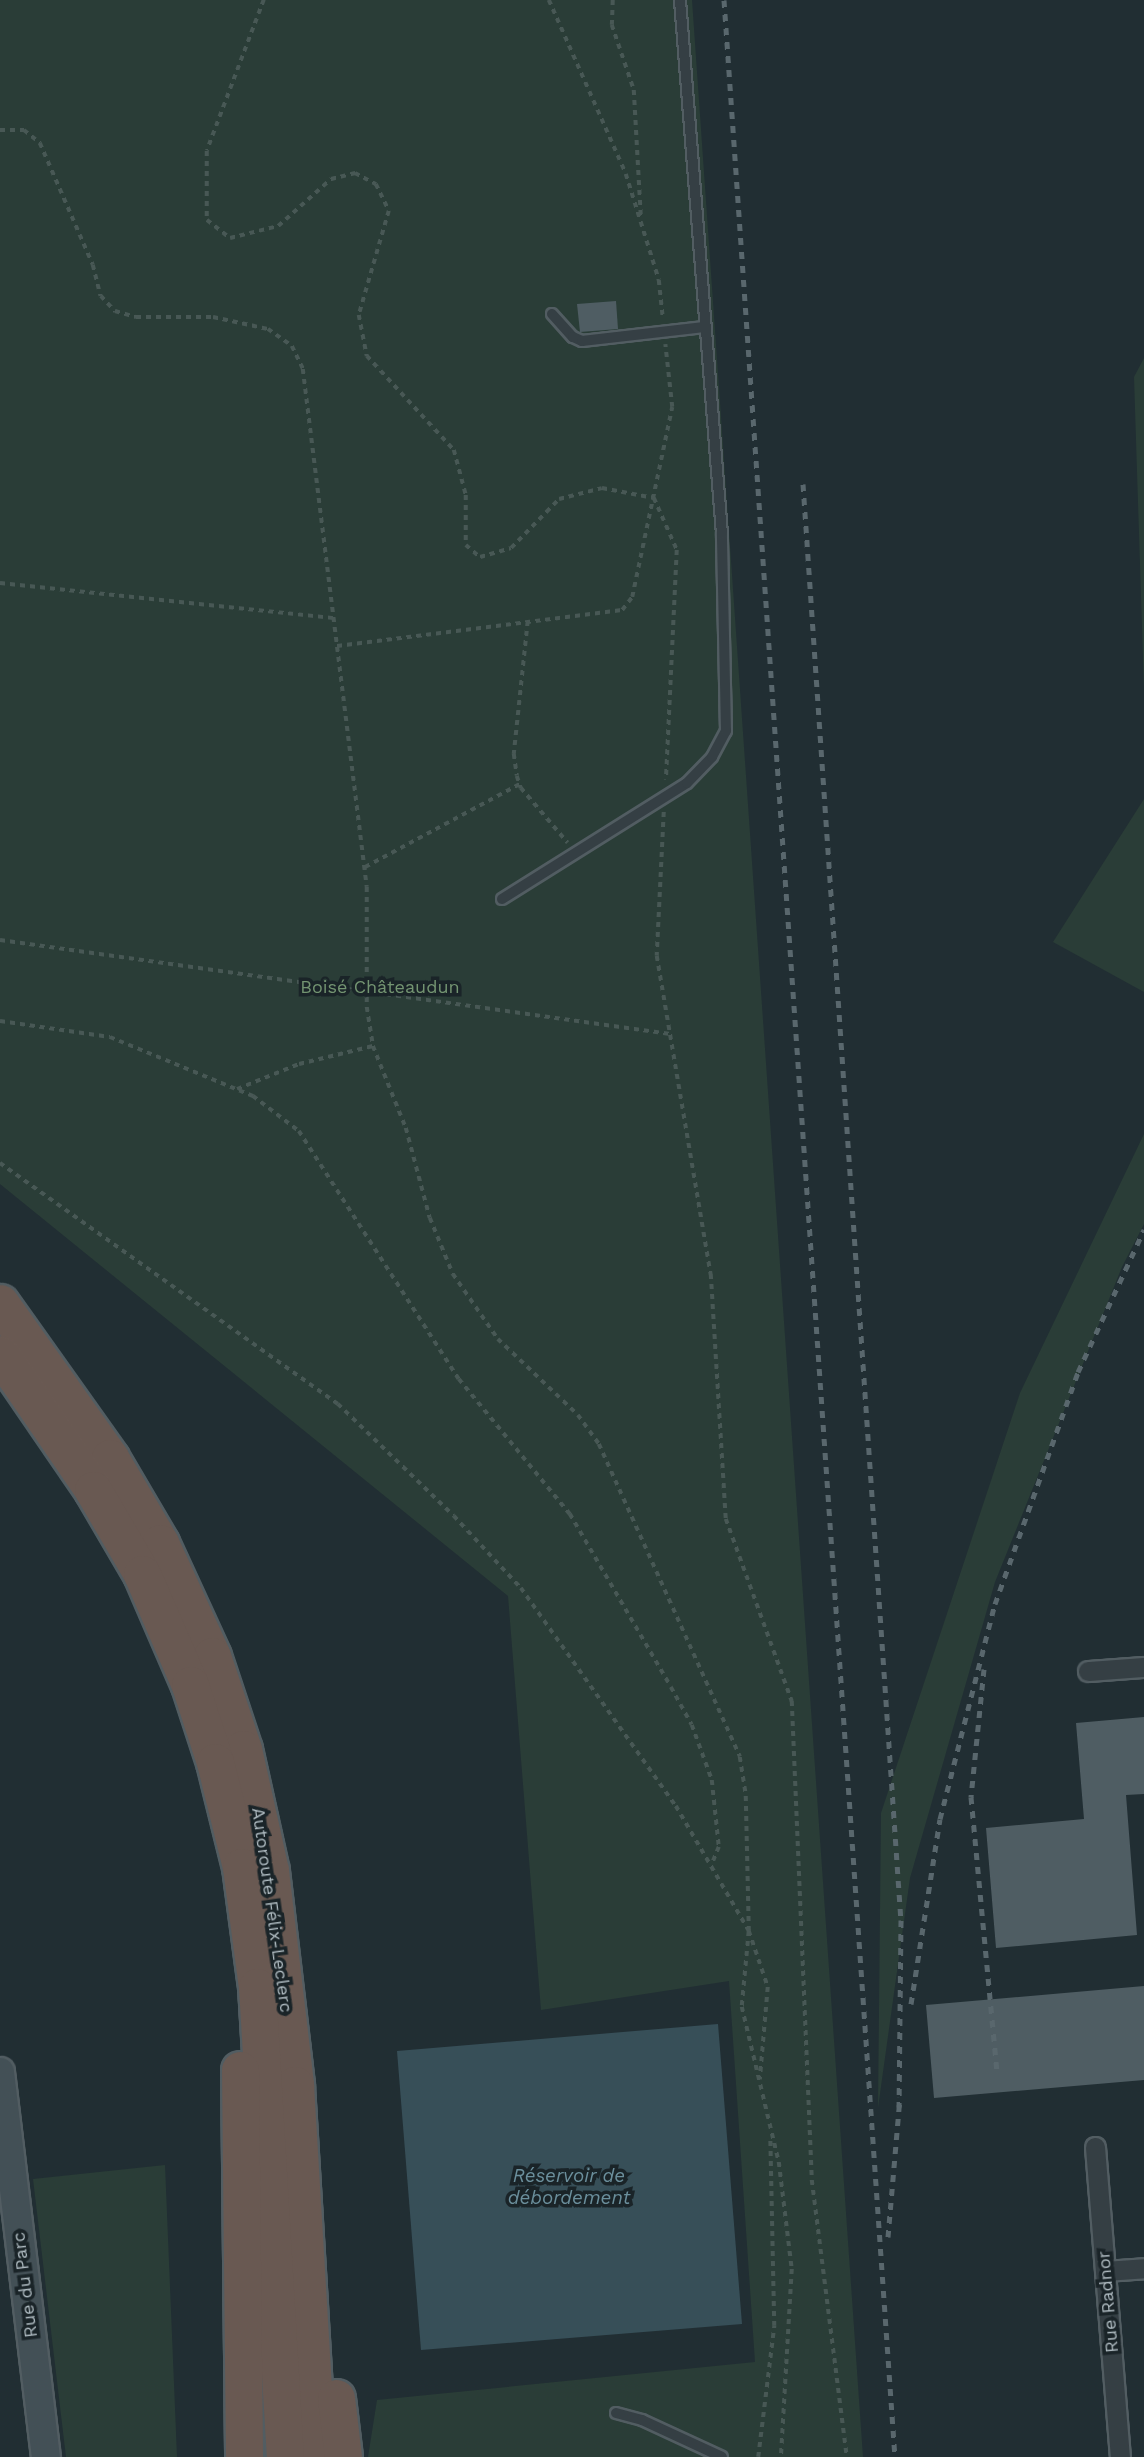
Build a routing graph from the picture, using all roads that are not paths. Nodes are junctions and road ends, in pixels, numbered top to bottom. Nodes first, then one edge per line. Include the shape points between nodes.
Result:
1 (680, 0) edge
2 (552, 314) dead end
3 (704, 327) junction
4 (502, 899) dead end
5 (0, 1303) edge
6 (0, 1354) edge
7 (1144, 1667) edge
8 (1088, 1671) dead end
9 (237, 1849) junction
10 (0, 2072) edge
11 (295, 2085) junction
12 (1096, 2147) dead end
13 (6, 2183) edge
14 (1144, 2268) edge
15 (1105, 2271) junction
16 (616, 2413) dead end
17 (46, 2457) edge
18 (244, 2457) edge
19 (285, 2457) edge
20 (317, 2457) edge
21 (343, 2457) edge
22 (722, 2457) edge
23 (1120, 2457) edge

1 - 3 lane
2 - 3 lane via 582,341
3 - 4 lane via 722,534 727,720 712,757 665,797
5 - 11 highway, Autoroute Félix-Leclerc via 124,1479 183,1586 212,1656 243,1749 265,1847
6 - 9 highway, Autoroute Félix-Leclerc via 93,1490 152,1595 194,1698
7 - 8 street
9 - 18 highway
9 - 19 highway, Autoroute Félix-Leclerc via 259,2013
10 - 13 street, Rue du Parc
11 - 20 highway, Autoroute Félix-Leclerc
11 - 21 highway
12 - 15 street, Rue Radnor
13 - 17 street, Rue du Parc
14 - 15 street
15 - 23 street, Rue Radnor
16 - 22 lane via 642,2420

